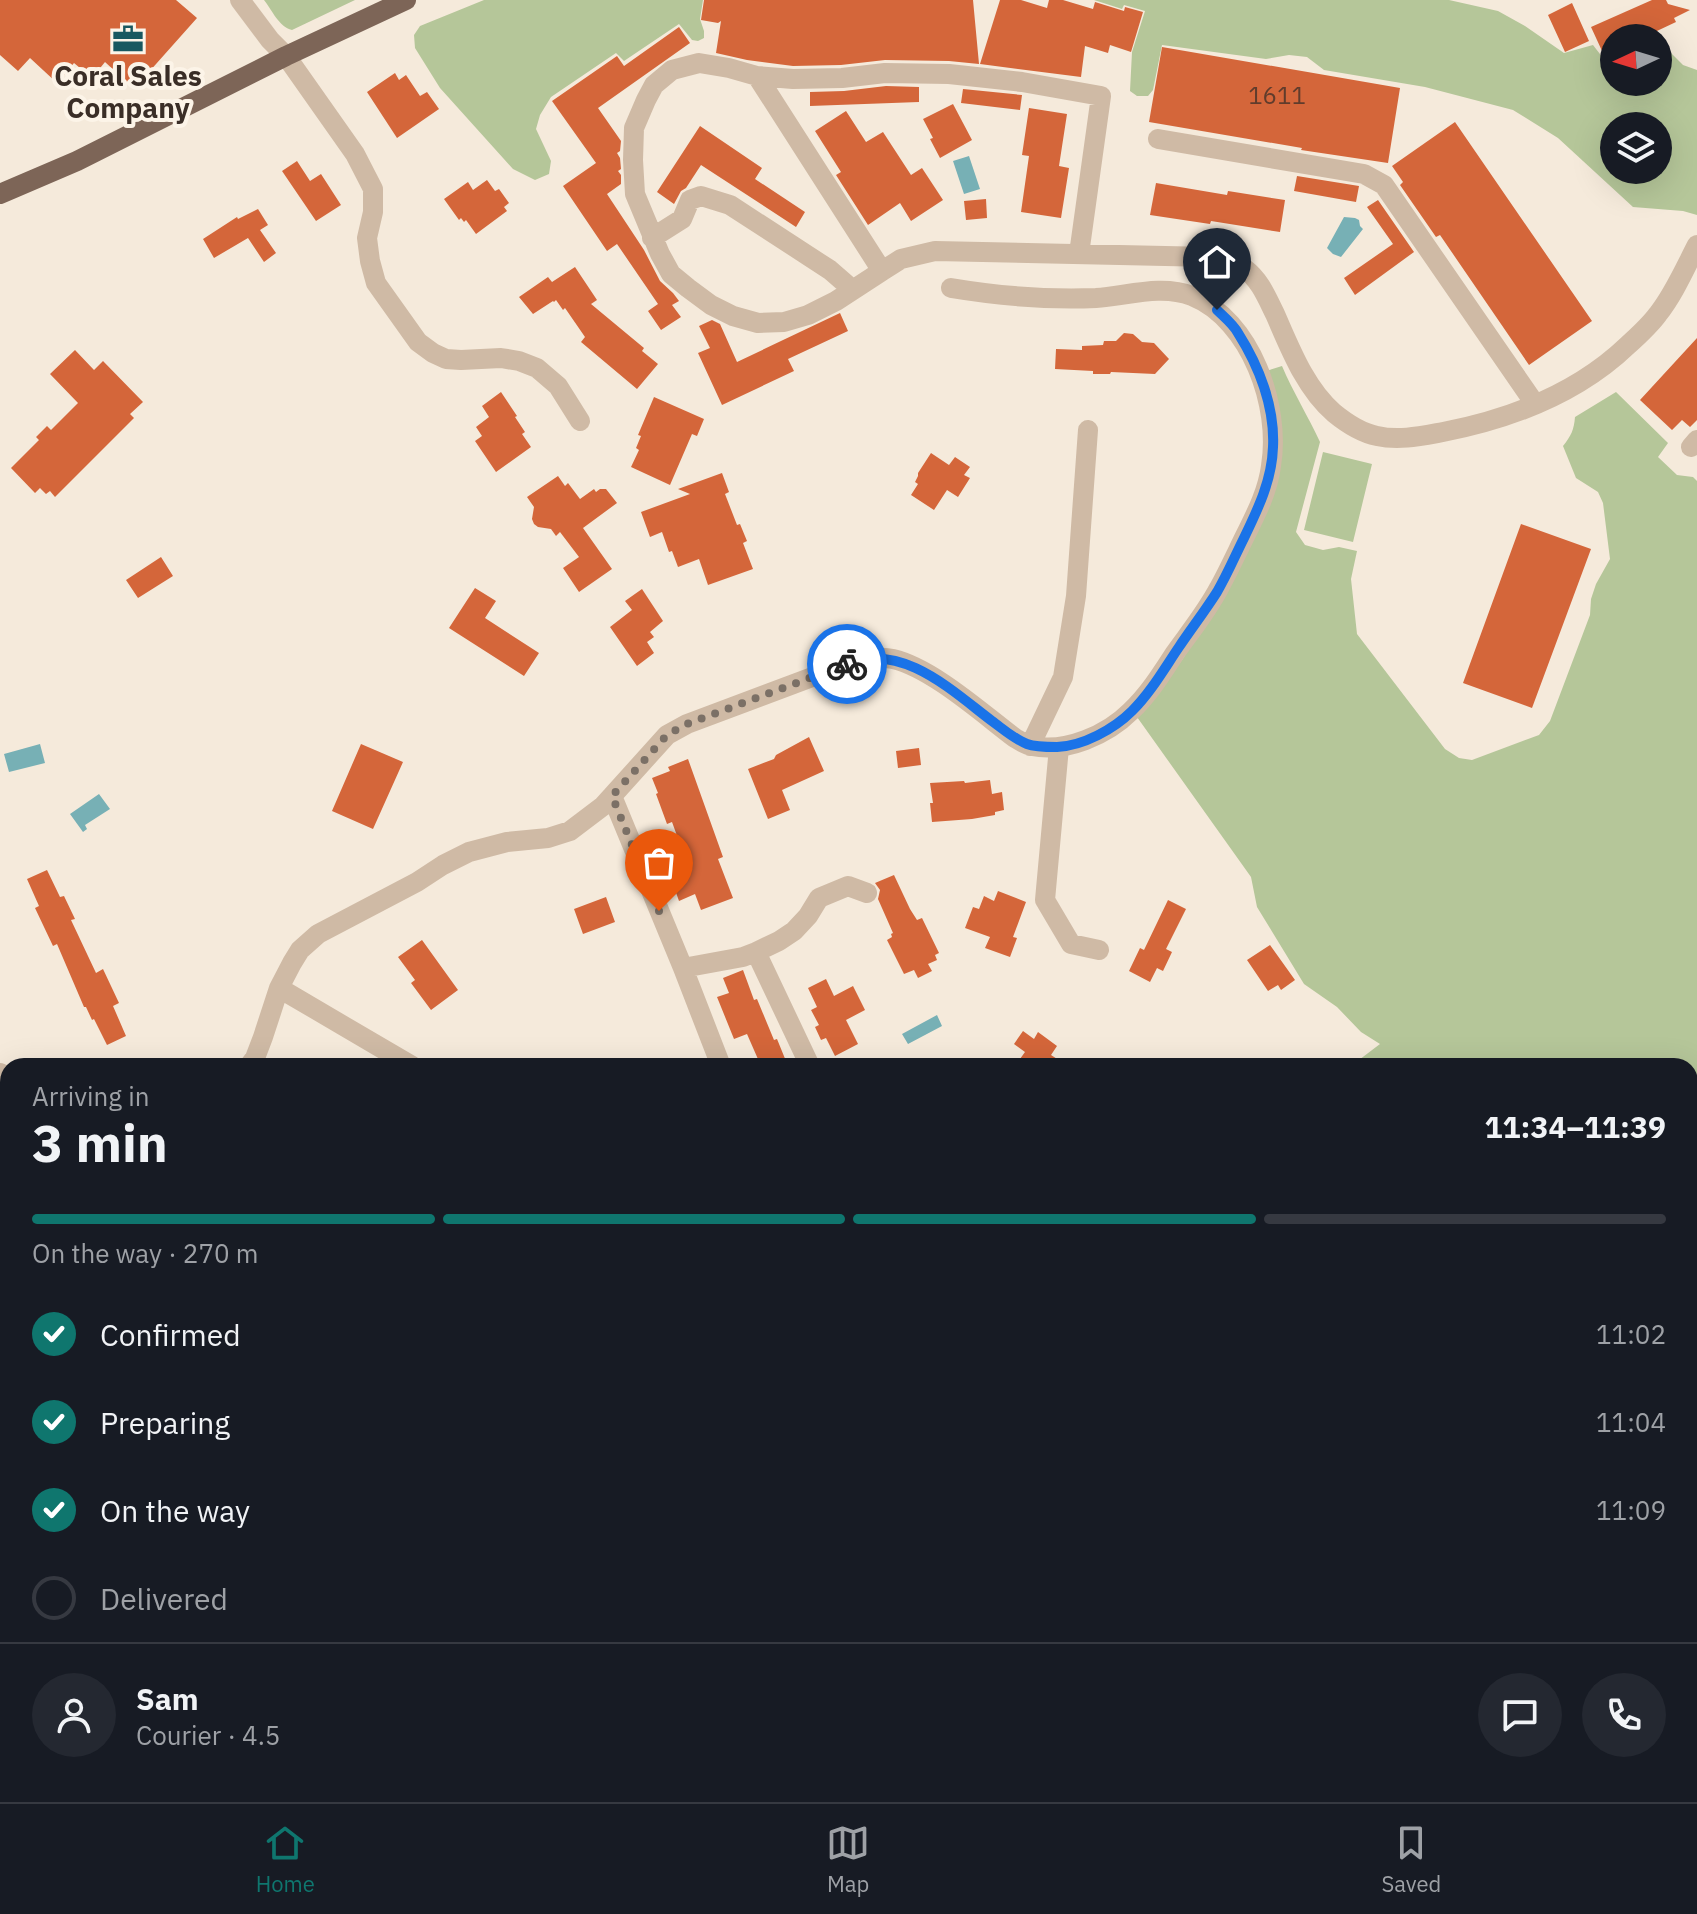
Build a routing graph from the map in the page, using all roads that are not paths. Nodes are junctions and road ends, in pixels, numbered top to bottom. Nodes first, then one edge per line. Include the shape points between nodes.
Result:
1 (240, 0) edge
2 (406, 0) edge
3 (286, 56) junction
4 (757, 76) junction
5 (1158, 139) dead end
6 (0, 194) edge
7 (652, 238) junction
8 (1697, 245) edge
9 (1079, 254) junction
10 (882, 271) junction
11 (951, 288) dead end
12 (853, 290) junction
13 (1535, 404) junction
14 (580, 421) dead end
15 (1088, 430) dead end
16 (1030, 746) junction
17 (1059, 747) junction
18 (612, 796) junction
19 (867, 893) dead end
20 (1099, 950) dead end
21 (756, 952) junction
22 (683, 968) junction
23 (279, 988) junction
24 (255, 1058) edge
25 (398, 1058) edge
26 (718, 1058) edge
27 (806, 1058) edge

1 - 3 street
2 - 3 main road
3 - 6 main road
3 - 14 street via 355,154 373,189 367,238 376,283 418,342 446,359 501,358 537,368 558,386
4 - 7 street via 699,63 672,70 654,85 634,128 633,160 635,194
4 - 9 street via 949,74 1101,96
4 - 10 street
5 - 13 street via 1364,174 1384,185
7 - 12 street via 671,274 711,305 758,323 808,315
7 - 12 street via 682,219 690,200 701,196 730,205
8 - 13 street via 1658,314 1627,347 1591,375
9 - 10 street via 935,251 901,259
9 - 13 street via 1211,257 1246,270 1262,286 1320,400 1374,436 1408,439
10 - 12 street
11 - 17 street via 1039,298 1158,291 1192,296 1237,330 1270,406 1273,446 1267,485 1218,590 1131,712 1094,736
15 - 16 street via 1076,596 1063,677
16 - 17 street
16 - 18 street via 928,675 893,659 873,657 687,724 667,735
17 - 20 street via 1045,900 1071,944
18 - 22 street
18 - 23 street via 570,831 469,852 318,934 300,950
19 - 21 street via 848,886 819,898 794,931
21 - 22 street
21 - 27 street
22 - 26 street
23 - 24 street
23 - 25 street

